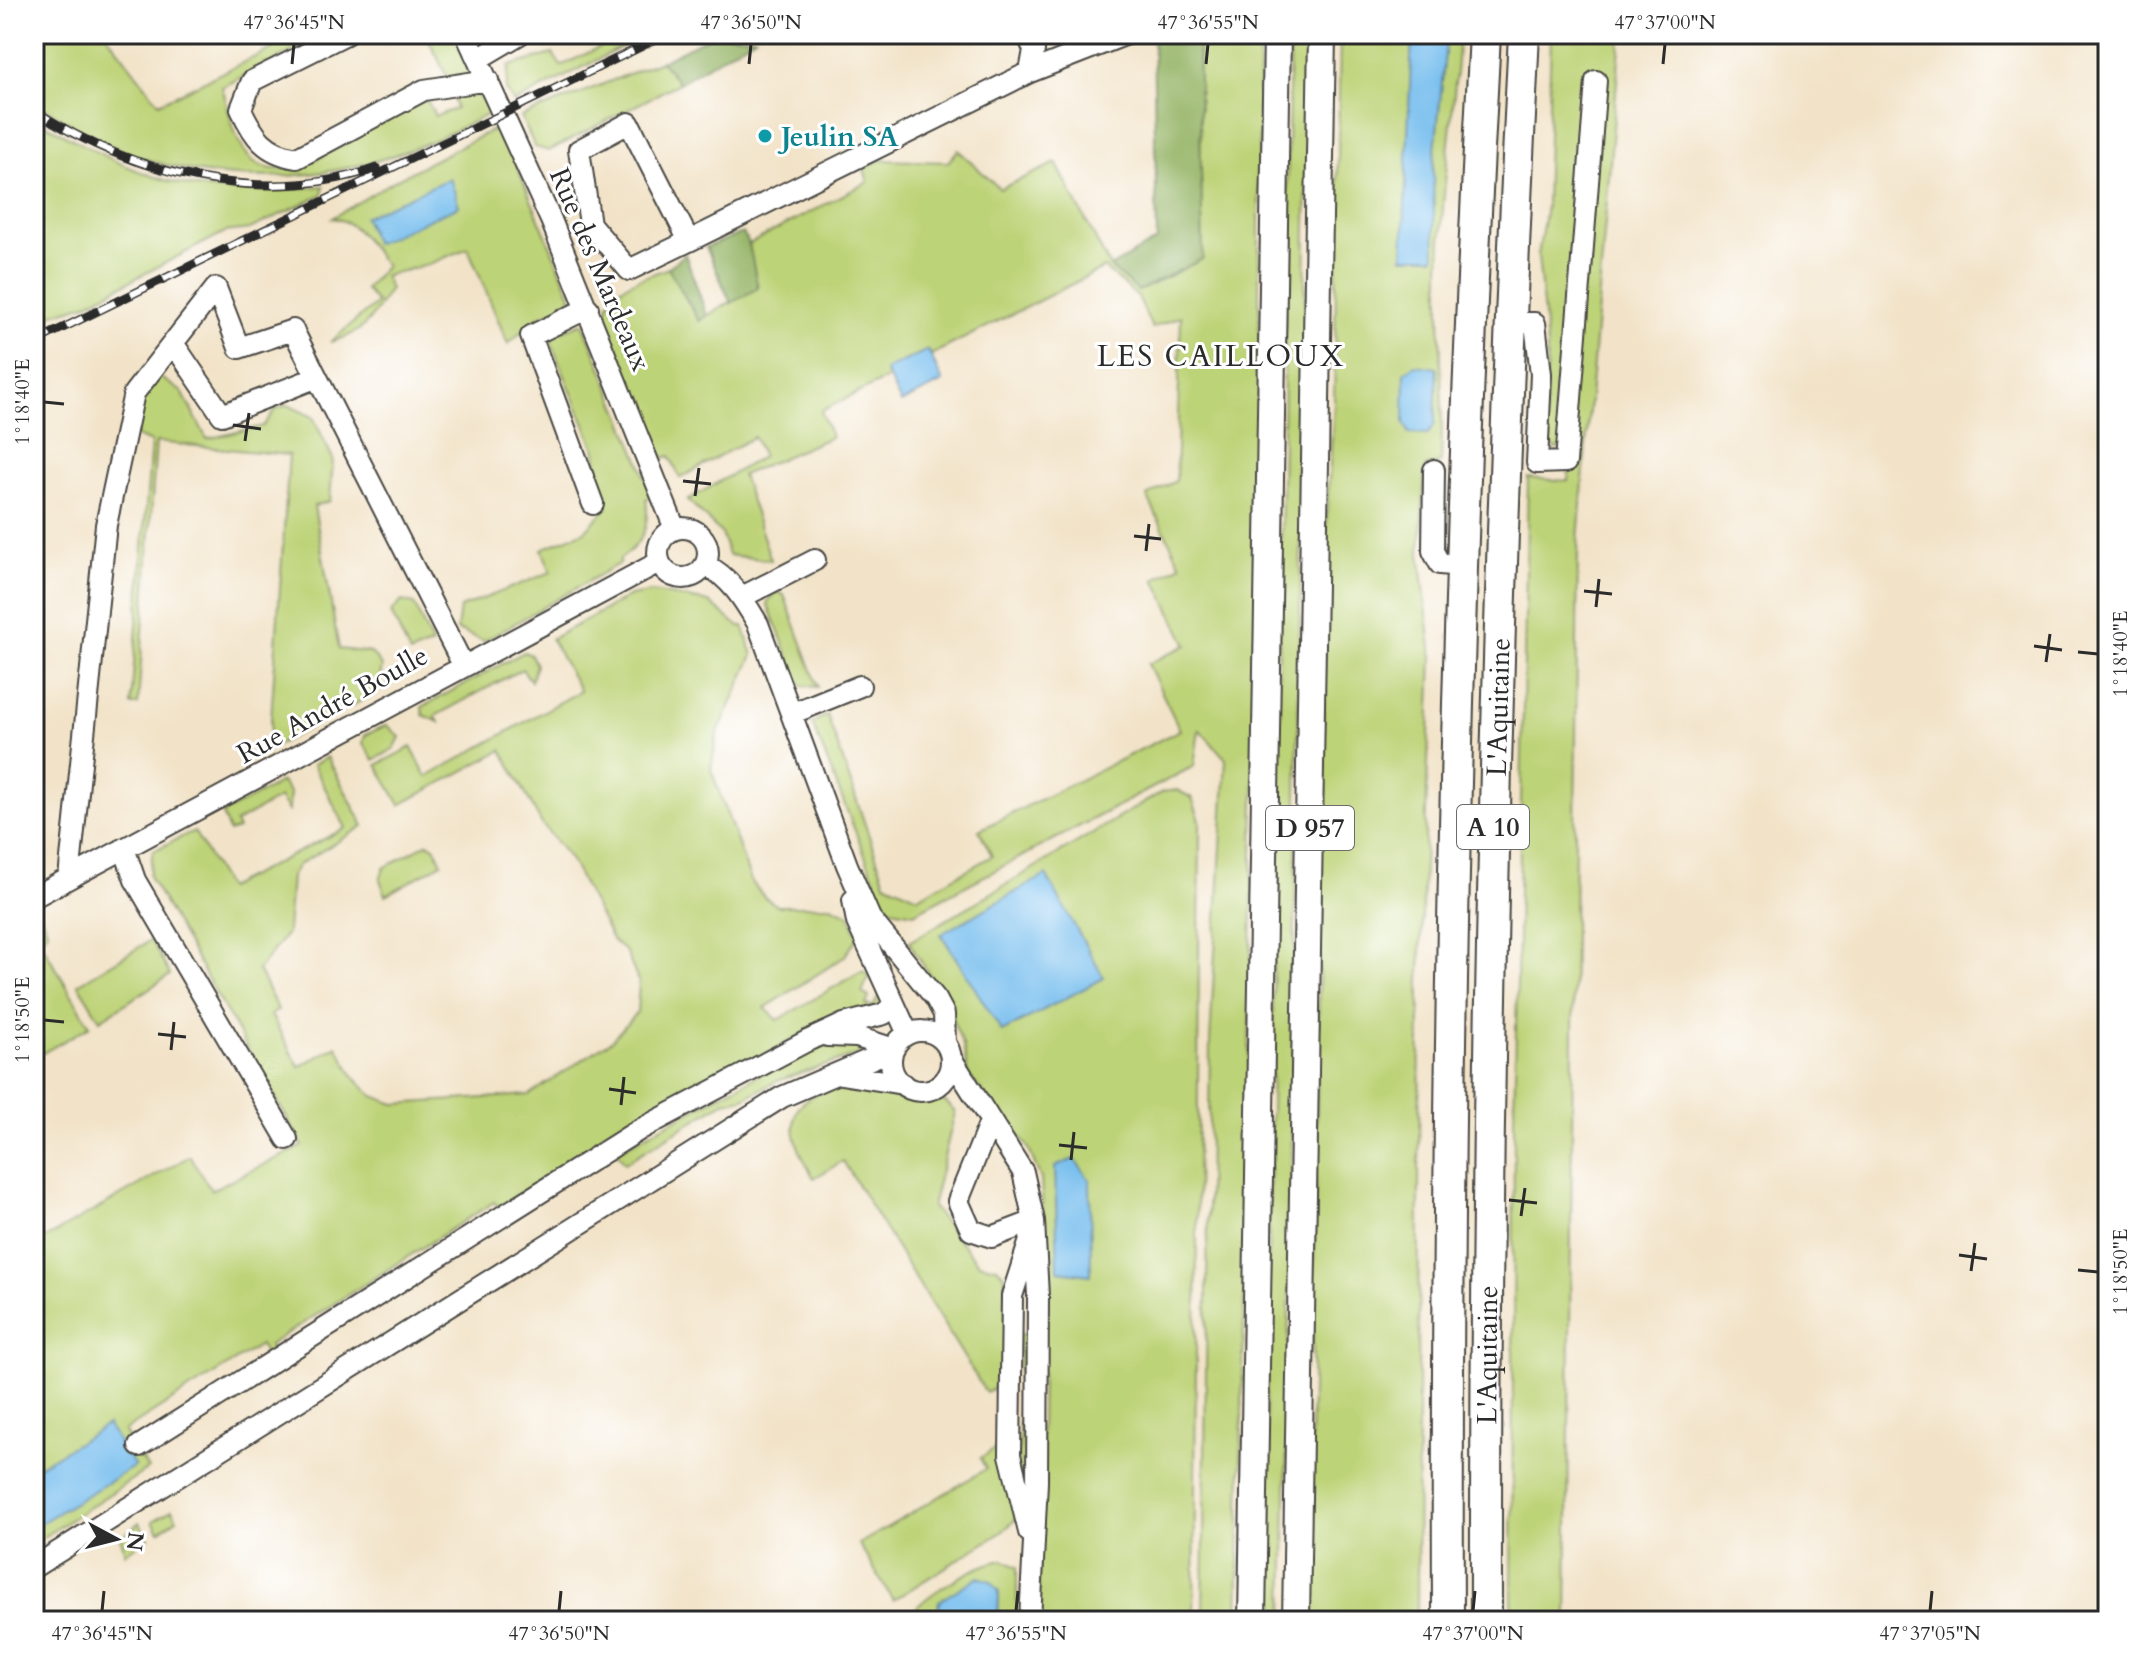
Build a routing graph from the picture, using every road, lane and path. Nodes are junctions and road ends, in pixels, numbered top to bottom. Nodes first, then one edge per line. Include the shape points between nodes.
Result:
1 (346, 34) edge
2 (466, 34) edge
3 (520, 34) edge
4 (1027, 34) edge
5 (1127, 34) edge
6 (1277, 34) edge
7 (1322, 34) edge
8 (1485, 34) edge
9 (1524, 34) edge
10 (478, 59) junction
11 (1030, 72) junction
12 (488, 80) junction
13 (1596, 81) dead end
14 (590, 224) junction
15 (559, 238) junction
16 (689, 241) junction
17 (588, 308) junction
18 (1510, 323) junction
19 (173, 343) junction
20 (315, 378) junction
21 (1434, 470) dead end
22 (593, 504) dead end
23 (675, 529) junction
24 (815, 560) dead end
25 (659, 562) junction
26 (705, 565) junction
27 (1462, 566) junction
28 (742, 597) junction
29 (463, 665) junction
30 (860, 686) dead end
31 (793, 713) junction
32 (124, 848) junction
33 (847, 865) junction
34 (69, 878) junction
35 (34, 897) edge
36 (925, 986) junction
37 (894, 1004) junction
38 (908, 1038) junction
39 (807, 1041) junction
40 (948, 1050) junction
41 (841, 1074) junction
42 (903, 1084) junction
43 (940, 1084) junction
44 (990, 1122) junction
45 (287, 1139) dead end
46 (1034, 1221) junction
47 (139, 1446) dead end
48 (34, 1567) edge
49 (1030, 1621) edge
50 (1252, 1621) edge
51 (1296, 1621) edge
52 (1448, 1621) edge
53 (1486, 1621) edge

1 - 12 street via 252,81 241,109 255,139 278,155 297,158 424,90
2 - 10 street, Rue des Mardeaux
3 - 10 street
4 - 11 street via 1034,50
5 - 11 street
6 - 50 main road, D 957
7 - 51 main road, D 957
8 - 27 highway, L'Aquitaine / A 10
9 - 18 highway, L'Aquitaine / A 10
10 - 12 street, Rue des Mardeaux
11 - 16 street
12 - 15 street, Rue des Mardeaux
13 - 18 street via 1566,462 1537,463 1541,374 1535,323
14 - 15 street
14 - 16 street via 629,270
14 - 16 street via 579,150 629,123
15 - 17 street, Rue des Mardeaux
17 - 22 street via 531,336
17 - 23 street, Rue des Mardeaux
18 - 53 highway, L'Aquitaine / A 10 via 1492,890
19 - 20 street via 222,415
19 - 20 street via 216,288 239,348 293,330
19 - 34 street via 134,393 106,525
20 - 29 street
21 - 27 street via 1433,551 1440,564
23 - 25 street via 658,546
23 - 26 street via 690,528 702,537 708,550
24 - 28 street
25 - 26 street via 670,575 685,578
25 - 29 street, Rue André Boulle
26 - 28 street
27 - 52 highway, L'Aquitaine / A 10 via 1451,1012
28 - 31 street
29 - 32 street, Rue André Boulle
30 - 31 street
31 - 33 street
32 - 34 street, Rue André Boulle
32 - 45 street via 135,880
33 - 36 street via 870,918
33 - 37 street via 857,922
34 - 35 street, Rue André Boulle
36 - 38 street via 927,1006
36 - 40 street via 944,1014
37 - 38 street
37 - 39 street via 884,1014
38 - 39 street via 840,1035
38 - 40 street
38 - 41 street
38 - 42 street via 892,1068
39 - 47 street via 639,1130
40 - 43 street via 949,1072
40 - 44 street
41 - 42 street
41 - 48 street via 766,1106
42 - 43 street via 922,1091
43 - 44 street via 964,1096
44 - 46 street via 1023,1172
44 - 46 street via 958,1201 971,1230 992,1237
46 - 49 street via 1012,1296 1010,1455 1031,1542

